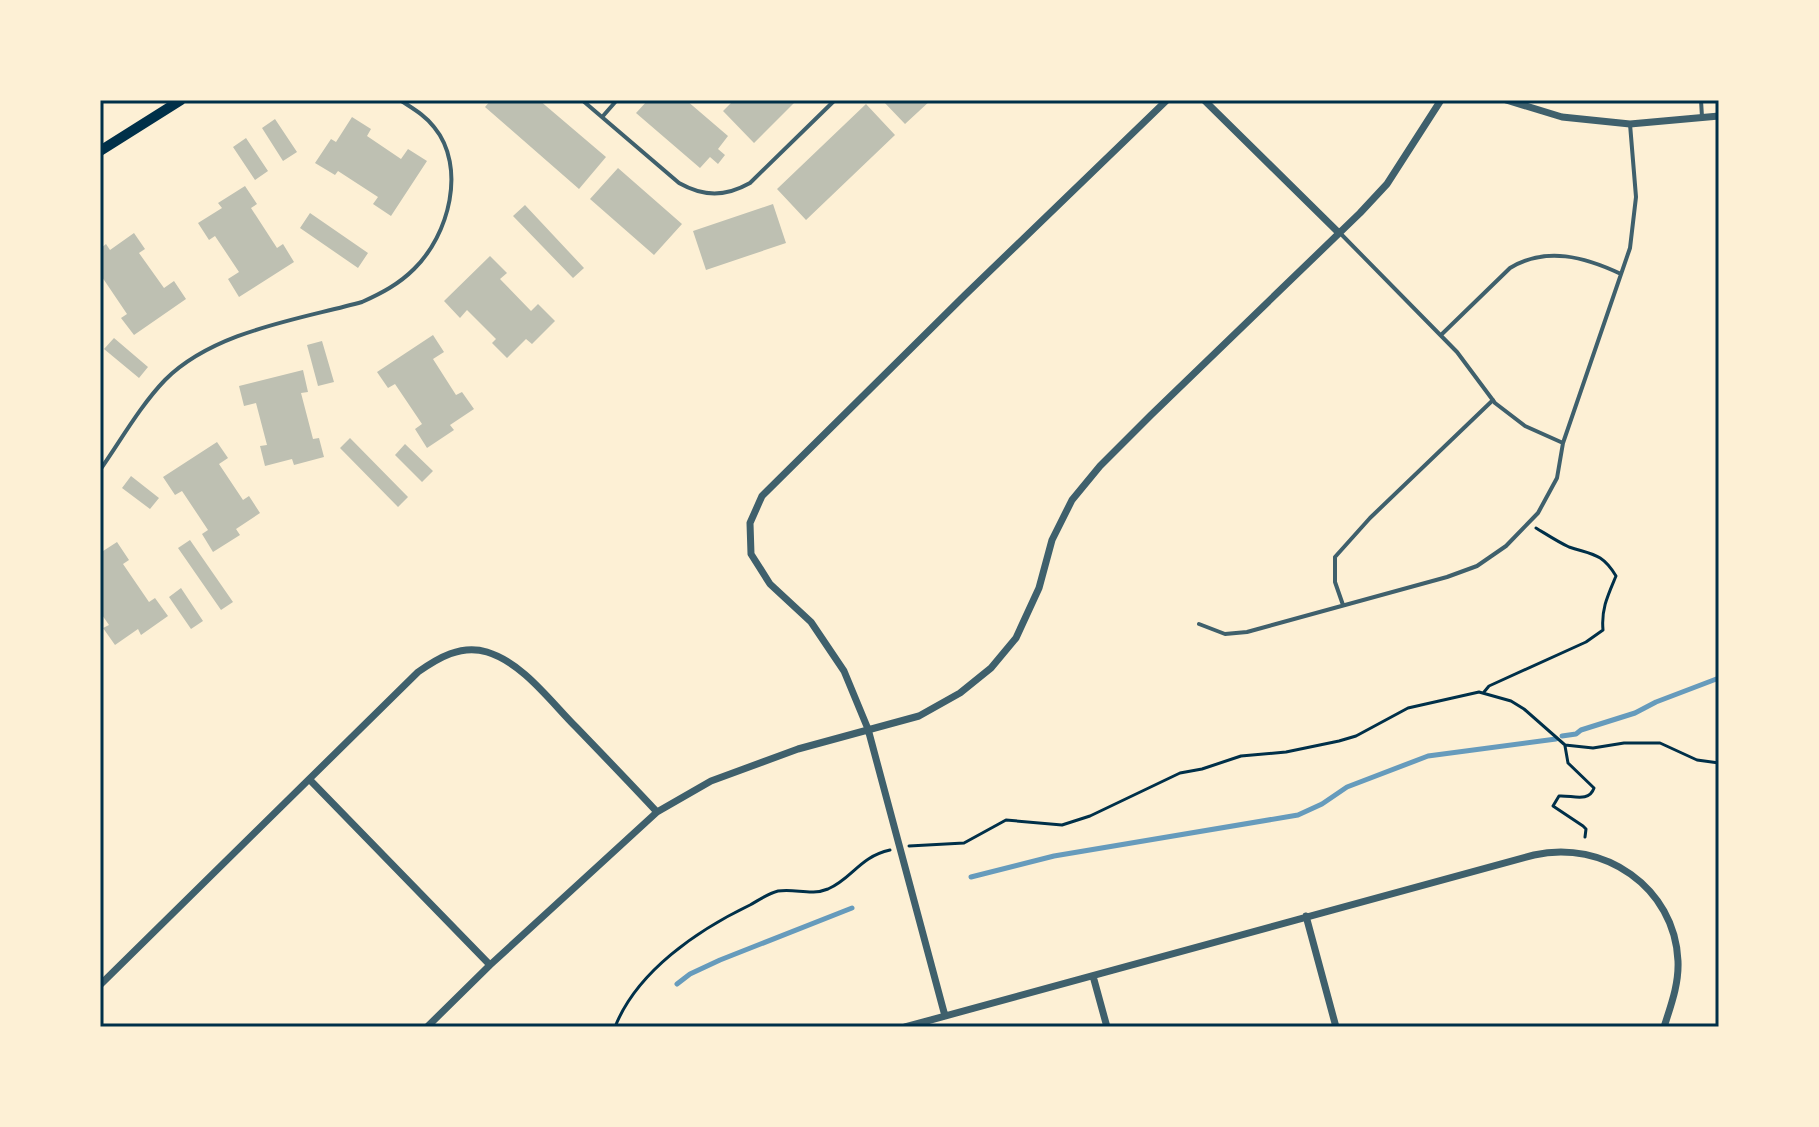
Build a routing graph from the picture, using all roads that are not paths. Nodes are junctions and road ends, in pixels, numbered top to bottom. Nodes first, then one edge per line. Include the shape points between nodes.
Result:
1 (181, 100) edge
2 (400, 100) edge
3 (582, 100) edge
4 (617, 100) edge
5 (835, 100) edge
6 (1167, 100) edge
7 (1204, 100) edge
8 (1441, 100) edge
9 (1506, 100) edge
10 (1701, 100) edge
11 (1719, 116) edge
12 (602, 117) junction
13 (1702, 117) junction
14 (1630, 124) junction
15 (100, 151) edge
16 (1339, 233) junction
17 (1622, 274) junction
18 (1441, 335) junction
19 (1493, 400) junction
20 (1563, 443) junction
21 (100, 470) edge
22 (1343, 605) junction
23 (1199, 624) dead end
24 (868, 729) junction
25 (310, 780) junction
26 (657, 812) junction
27 (1306, 916) junction
28 (490, 965) junction
29 (1093, 976) junction
30 (100, 985) edge
31 (945, 1016) junction
32 (427, 1027) edge
33 (905, 1027) edge
34 (1107, 1027) edge
35 (1336, 1027) edge
36 (1664, 1027) edge

1 - 15 main road
2 - 21 lane via 433,126 451,167 449,203 424,258 397,284 362,302 230,338 194,356 157,390
3 - 12 lane
4 - 12 lane
5 - 12 lane via 750,183 722,194 693,191 679,183
6 - 24 street via 762,496 750,523 751,554 770,584 811,622 844,671
7 - 16 street
8 - 16 street via 1387,184
9 - 14 street via 1562,117
10 - 13 lane
11 - 13 street
13 - 14 street
14 - 17 lane via 1636,197
16 - 18 lane
16 - 24 street via 1131,435 1072,500 1016,638 991,668 919,716
17 - 18 lane via 1572,256 1536,256 1510,268
17 - 20 lane
18 - 19 lane
19 - 20 lane via 1512,418
19 - 22 lane via 1335,557 1335,582
20 - 22 lane via 1557,478 1538,513 1506,546 1477,566
22 - 23 lane via 1247,632 1225,634
24 - 26 street via 711,781
24 - 31 street
25 - 26 street via 437,658 486,651 511,664
25 - 28 street
25 - 30 street
26 - 28 street
27 - 29 street
27 - 35 street
27 - 36 street via 1545,852 1609,860 1629,871 1658,901 1675,940 1678,961
28 - 32 street
29 - 31 street
29 - 34 street
31 - 33 street

